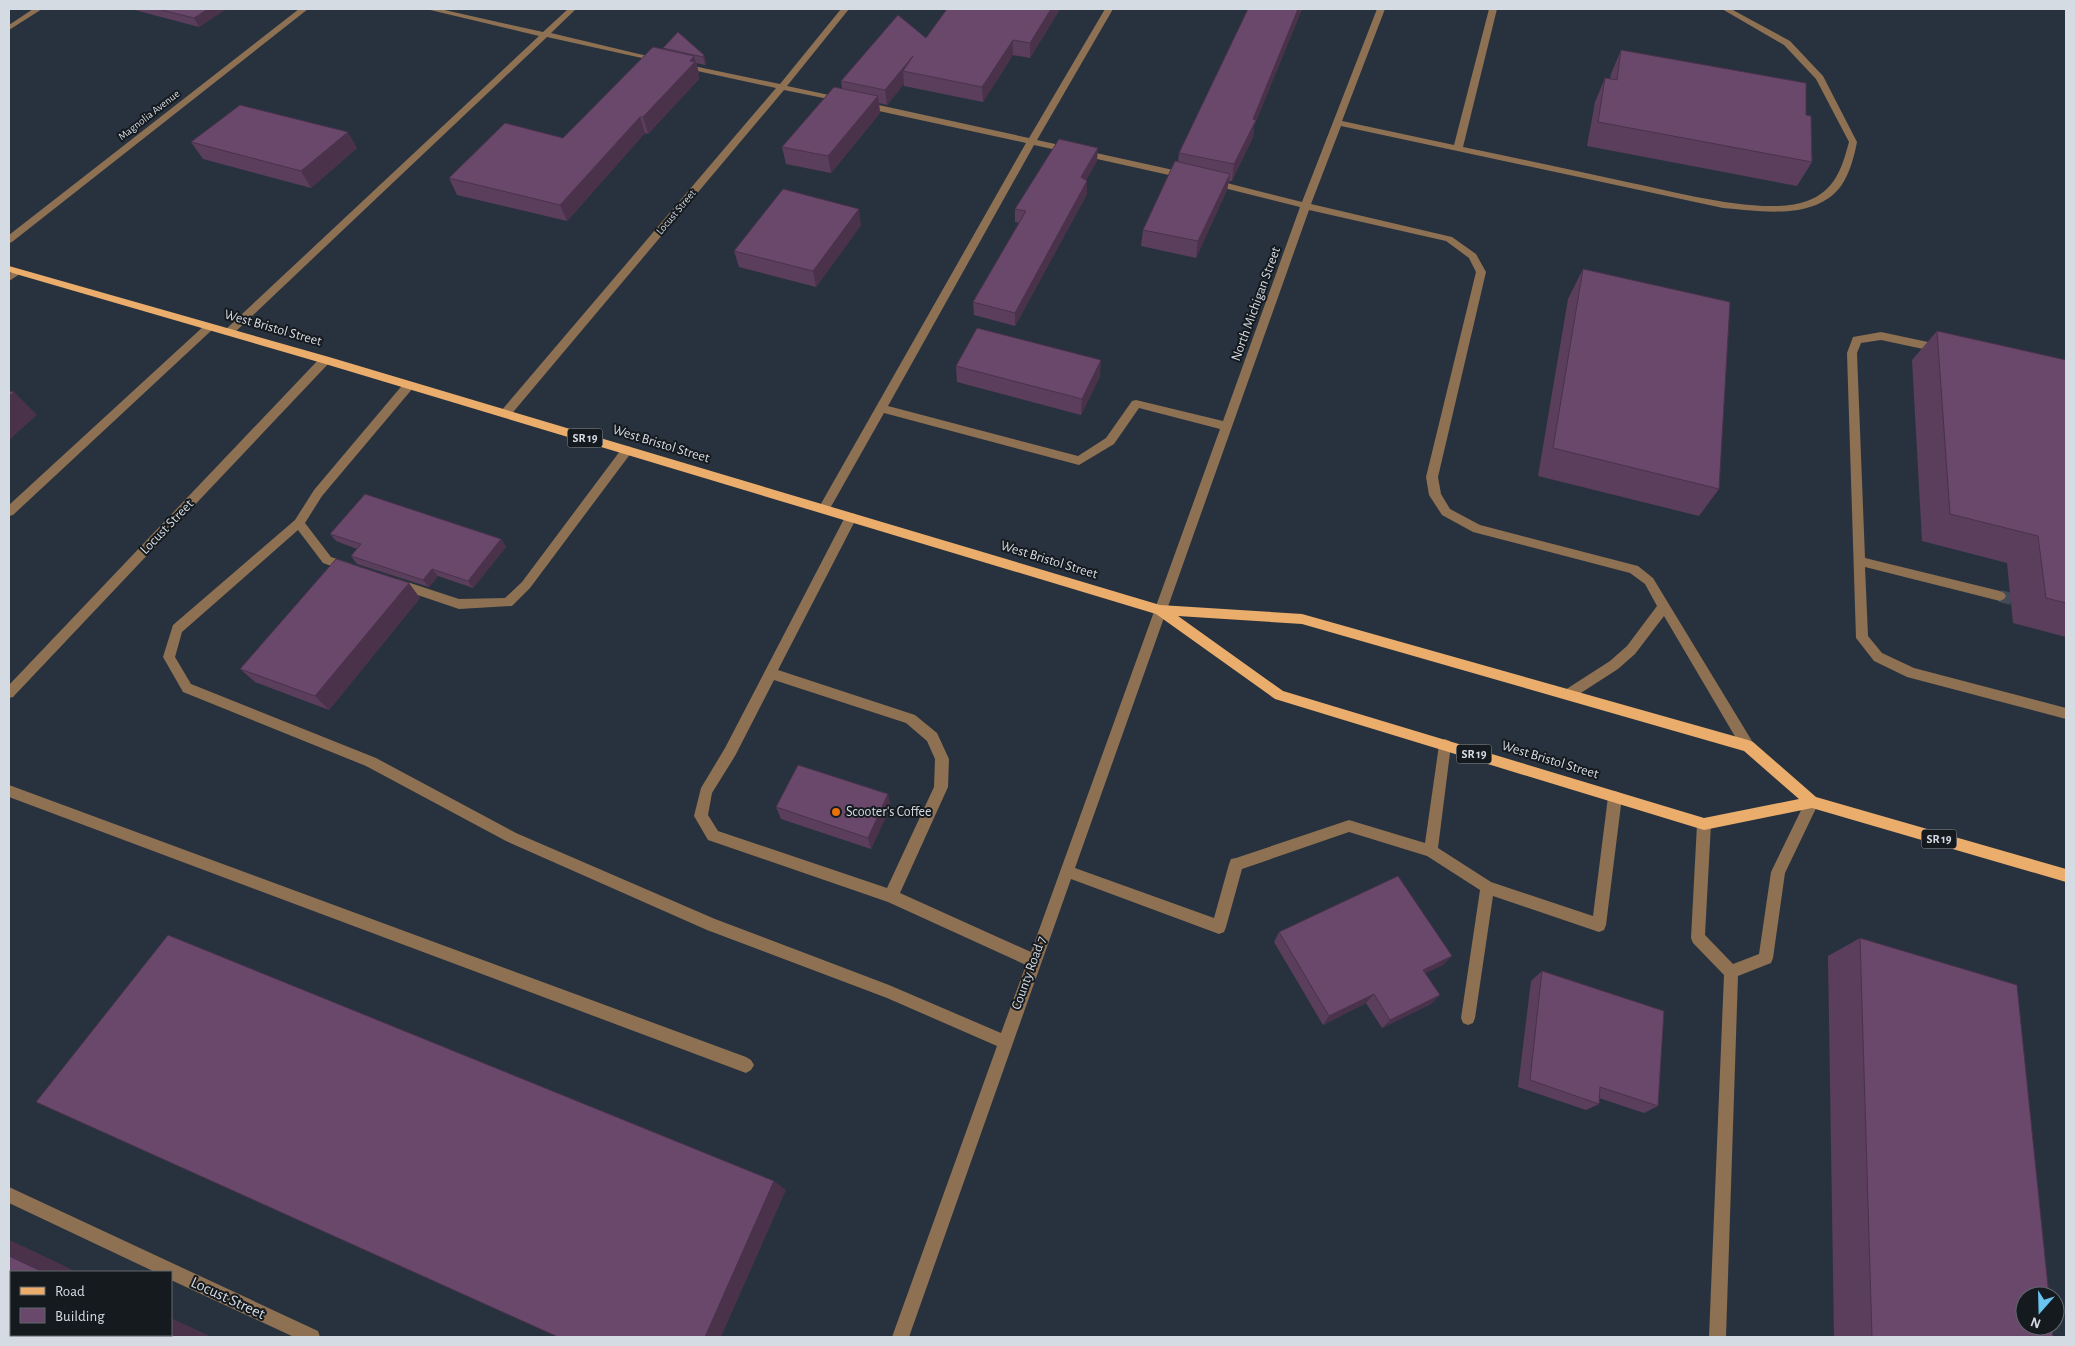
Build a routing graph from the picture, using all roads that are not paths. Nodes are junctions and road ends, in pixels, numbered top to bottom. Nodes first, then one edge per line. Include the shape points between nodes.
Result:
1 (38, 9) edge
2 (304, 9) edge
3 (430, 9) edge
4 (572, 9) edge
5 (845, 9) edge
6 (1109, 9) edge
7 (1381, 9) edge
8 (1493, 9) edge
9 (1726, 9) edge
10 (9, 28) edge
11 (545, 34) junction
12 (782, 87) junction
13 (849, 102) edge
14 (858, 104) edge
15 (1338, 123) junction
16 (1031, 142) junction
17 (1458, 148) junction
18 (1192, 178) edge
19 (1201, 180) edge
20 (1306, 205) junction
21 (9, 240) edge
22 (12, 273) edge
23 (209, 327) junction
24 (229, 332) junction
25 (1949, 350) edge
26 (325, 360) junction
27 (408, 385) junction
28 (881, 408) junction
29 (505, 414) junction
30 (1226, 426) junction
31 (627, 450) junction
32 (824, 510) junction
33 (9, 512) edge
34 (851, 517) junction
35 (299, 523) junction
36 (1859, 561) junction
37 (356, 570) edge
38 (384, 579) edge
39 (2000, 596) tunnel mouth
40 (1664, 606) junction
41 (1160, 610) junction
42 (770, 673) junction
43 (9, 693) edge
44 (1569, 694) junction
45 (2066, 714) edge
46 (1445, 745) junction
47 (1748, 746) junction
48 (9, 790) edge
49 (1614, 797) junction
50 (1812, 802) junction
51 (1704, 824) junction
52 (1432, 851) junction
53 (1066, 871) junction
54 (2066, 876) edge
55 (1487, 887) junction
56 (891, 896) junction
57 (1034, 961) junction
58 (1731, 972) junction
59 (1468, 1018) dead end
60 (1004, 1042) junction
61 (746, 1065) dead end
62 (9, 1195) edge
63 (171, 1271) edge
64 (172, 1271) edge
65 (312, 1337) edge
66 (900, 1337) edge
67 (1717, 1337) edge

1 - 10 street
2 - 21 street, Magnolia Avenue
3 - 11 street
4 - 11 street
5 - 12 street, Locust Street
6 - 16 street
7 - 15 street, North Michigan Street
8 - 17 street
9 - 17 street via 1788,43 1820,78 1853,142 1845,168 1834,188 1810,204 1773,210 1724,205
11 - 12 street
11 - 24 street
12 - 13 street
12 - 29 street, Locust Street
14 - 16 street
15 - 17 street
15 - 20 street, North Michigan Street
16 - 18 street
16 - 28 street
19 - 20 street
20 - 30 street, North Michigan Street
20 - 40 street via 1449,239 1473,256 1481,272 1432,477 1435,495 1446,512 1477,529 1634,570 1649,581
22 - 23 main road, West Bristol Street / SR 19
23 - 24 main road, West Bristol Street / SR 19
23 - 33 street
24 - 26 main road, West Bristol Street / SR 19
25 - 36 street via 1881,336 1857,340 1852,353
26 - 27 main road, West Bristol Street / SR 19
26 - 43 street, Locust Street
27 - 29 main road, West Bristol Street / SR 19
27 - 35 street via 318,493
28 - 30 street via 1079,460 1110,441 1136,404
28 - 32 street
29 - 31 main road, West Bristol Street / SR 19
30 - 41 street, North Michigan Street
31 - 32 main road, West Bristol Street / SR 19
31 - 38 street via 526,585 508,603 459,604
32 - 34 main road, West Bristol Street / SR 19
34 - 41 main road, West Bristol Street / SR 19
34 - 42 street
35 - 37 street via 327,560
35 - 60 street via 177,629 169,657 187,688 371,762 511,837 712,925 889,992
36 - 39 street
36 - 45 street via 1862,638 1878,657 1911,673
40 - 44 street via 1631,650
40 - 47 street
41 - 44 main road, West Bristol Street / SR 19 via 1302,619
41 - 46 main road, West Bristol Street / SR 19 via 1279,694
41 - 53 street, County Road 7
42 - 56 street via 910,719 932,737 942,758 941,787
42 - 56 street via 706,792 701,816 713,836
44 - 47 main road, West Bristol Street / SR 19
46 - 49 main road, West Bristol Street / SR 19
46 - 52 street
47 - 50 main road, West Bristol Street / SR 19
48 - 61 street
49 - 51 main road, West Bristol Street / SR 19
49 - 55 street via 1599,925
50 - 51 main road, West Bristol Street / SR 19
50 - 54 main road, West Bristol Street / SR 19
50 - 58 street via 1778,872 1766,958
51 - 58 street via 1698,938
52 - 53 street via 1349,826 1236,864 1219,926
52 - 55 street
53 - 57 street, County Road 7
55 - 59 street
56 - 57 street
57 - 60 street, County Road 7
58 - 67 street
60 - 66 street, County Road 7
62 - 63 street, Locust Street
64 - 65 street, Locust Street

